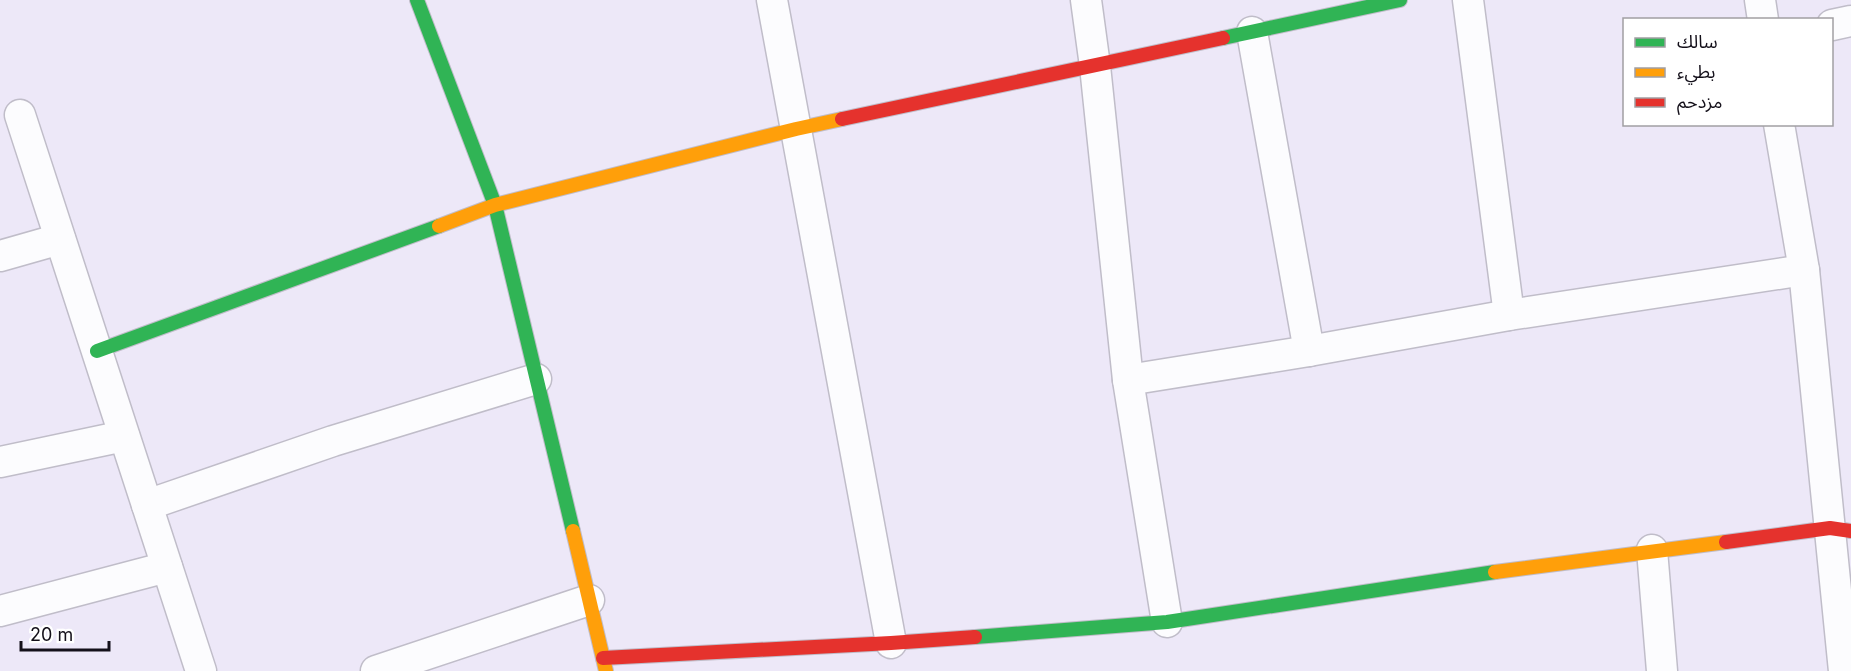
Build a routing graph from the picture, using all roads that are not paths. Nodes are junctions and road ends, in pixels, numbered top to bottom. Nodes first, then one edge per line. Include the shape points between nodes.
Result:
1 (417, 0) edge
2 (772, 0) edge
3 (1086, 0) edge
4 (1400, 0) edge
5 (1468, 0) edge
6 (1760, 0) edge
7 (1763, 18) edge
8 (1851, 21) edge
9 (1833, 25) edge
10 (1252, 32) junction
11 (1095, 66) junction
12 (20, 115) dead end
13 (1779, 126) edge
14 (796, 129) junction
15 (495, 205) junction
16 (60, 239) junction
17 (0, 256) edge
18 (1804, 270) junction
19 (1509, 315) junction
20 (96, 351) junction
21 (1309, 351) junction
22 (536, 379) junction
23 (1128, 380) junction
24 (124, 436) junction
25 (0, 462) edge
26 (147, 505) junction
27 (1840, 529) edge
28 (1652, 550) junction
29 (167, 567) junction
30 (589, 600) junction
31 (0, 611) edge
32 (1167, 622) junction
33 (891, 643) junction
34 (604, 665) edge
35 (201, 671) edge
36 (376, 671) edge
37 (1662, 671) edge
38 (1844, 671) edge

1 - 15 street
2 - 14 street
3 - 11 street
4 - 10 street
5 - 19 street
6 - 7 street
8 - 9 street
10 - 11 street
10 - 21 street
11 - 14 street
11 - 23 street
12 - 16 street
13 - 18 street
14 - 15 street
14 - 33 street
15 - 20 street
15 - 22 street
16 - 17 street
16 - 20 street
18 - 19 street
18 - 27 street
19 - 21 street
20 - 24 street
21 - 23 street
22 - 26 street via 333,441
22 - 30 street
23 - 32 street
24 - 25 street
24 - 26 street
26 - 29 street
27 - 28 street
27 - 38 street
28 - 32 street
28 - 37 street
29 - 31 street
29 - 35 street
30 - 34 street
30 - 36 street
32 - 33 street
33 - 34 street

